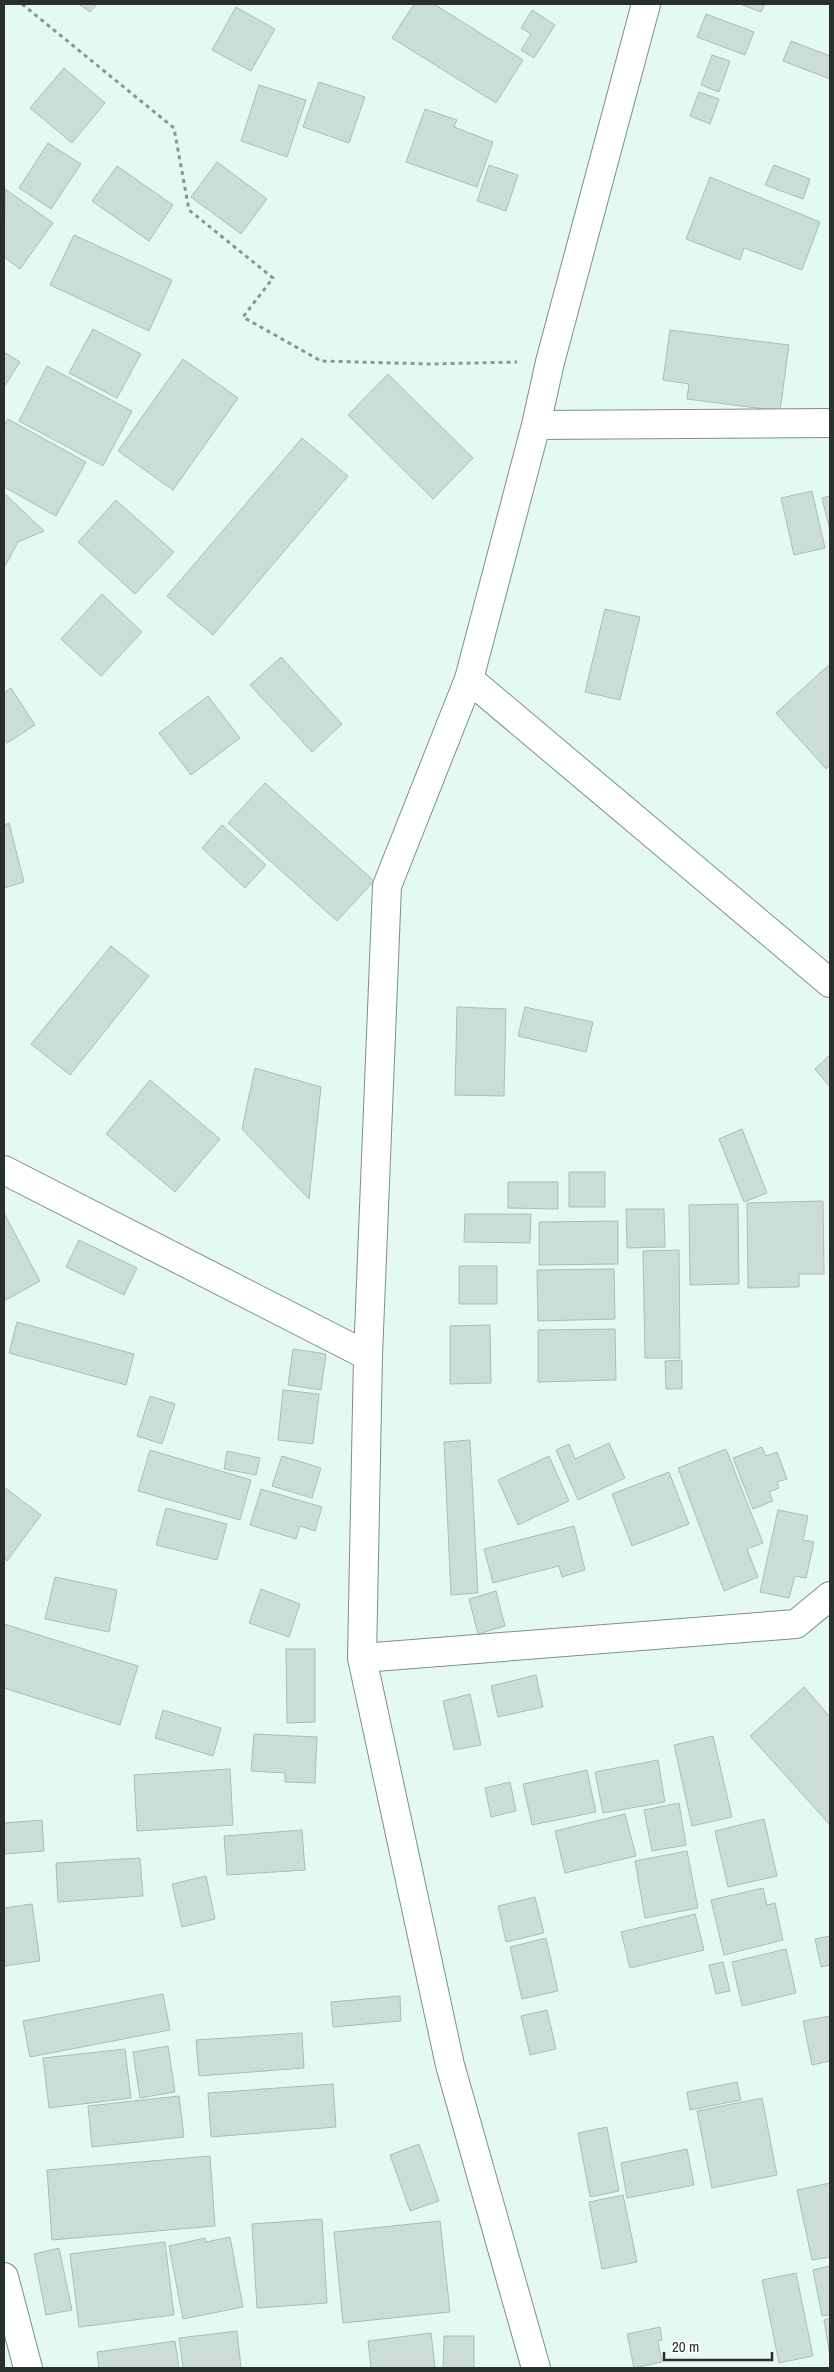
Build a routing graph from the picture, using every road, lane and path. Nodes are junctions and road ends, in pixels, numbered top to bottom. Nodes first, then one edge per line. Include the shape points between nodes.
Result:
1 (22, 4) edge
2 (646, 4) edge
3 (550, 362) junction
4 (830, 423) edge
5 (536, 425) junction
6 (469, 678) junction
7 (830, 983) edge
8 (4, 1170) edge
9 (368, 1356) junction
10 (830, 1596) edge
11 (362, 1658) junction
12 (4, 2277) edge
13 (28, 2368) edge
14 (536, 2368) edge

1 - 3 path via 174,128 189,210 273,278 243,317 320,361 430,364
2 - 3 street
3 - 5 street
4 - 5 street
5 - 6 street
6 - 7 street
6 - 9 street via 387,886
8 - 9 street
9 - 11 street
10 - 11 street via 796,1624
11 - 14 street via 450,2065
12 - 13 street

